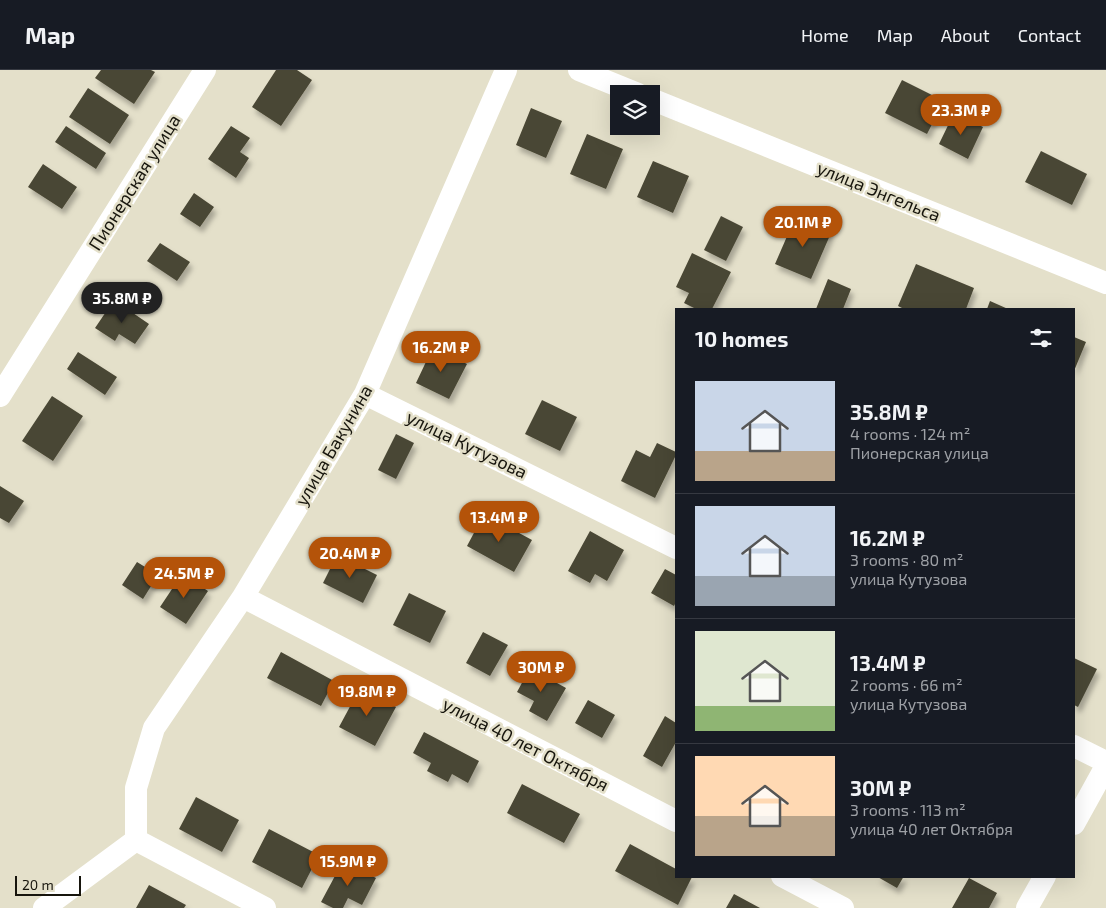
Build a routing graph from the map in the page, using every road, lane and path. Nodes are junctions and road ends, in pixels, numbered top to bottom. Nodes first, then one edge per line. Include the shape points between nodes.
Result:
1 (205, 70) edge
2 (506, 70) edge
3 (579, 70) edge
4 (616, 85) edge
5 (660, 103) edge
6 (1106, 283) edge
7 (365, 394) junction
8 (0, 396) edge
9 (675, 548) edge
10 (243, 597) junction
11 (1075, 747) edge
12 (1106, 764) edge
13 (675, 821) edge
14 (1075, 822) edge
15 (136, 840) junction
16 (786, 878) edge
17 (1044, 878) edge
18 (44, 908) edge
19 (265, 908) edge
20 (843, 908) edge
21 (1027, 908) edge

1 - 8 street, Пионерская улица
2 - 7 street, улица Бакунина
3 - 4 street
5 - 6 street, улица Энгельса
7 - 9 street, улица Кутузова
7 - 10 street, улица Бакунина
10 - 13 street, улица 40 лет Октября
10 - 15 street, улица Бакунина via 154,728 136,788
11 - 12 street
12 - 14 street
15 - 18 street
15 - 19 street
16 - 20 street
17 - 21 street

